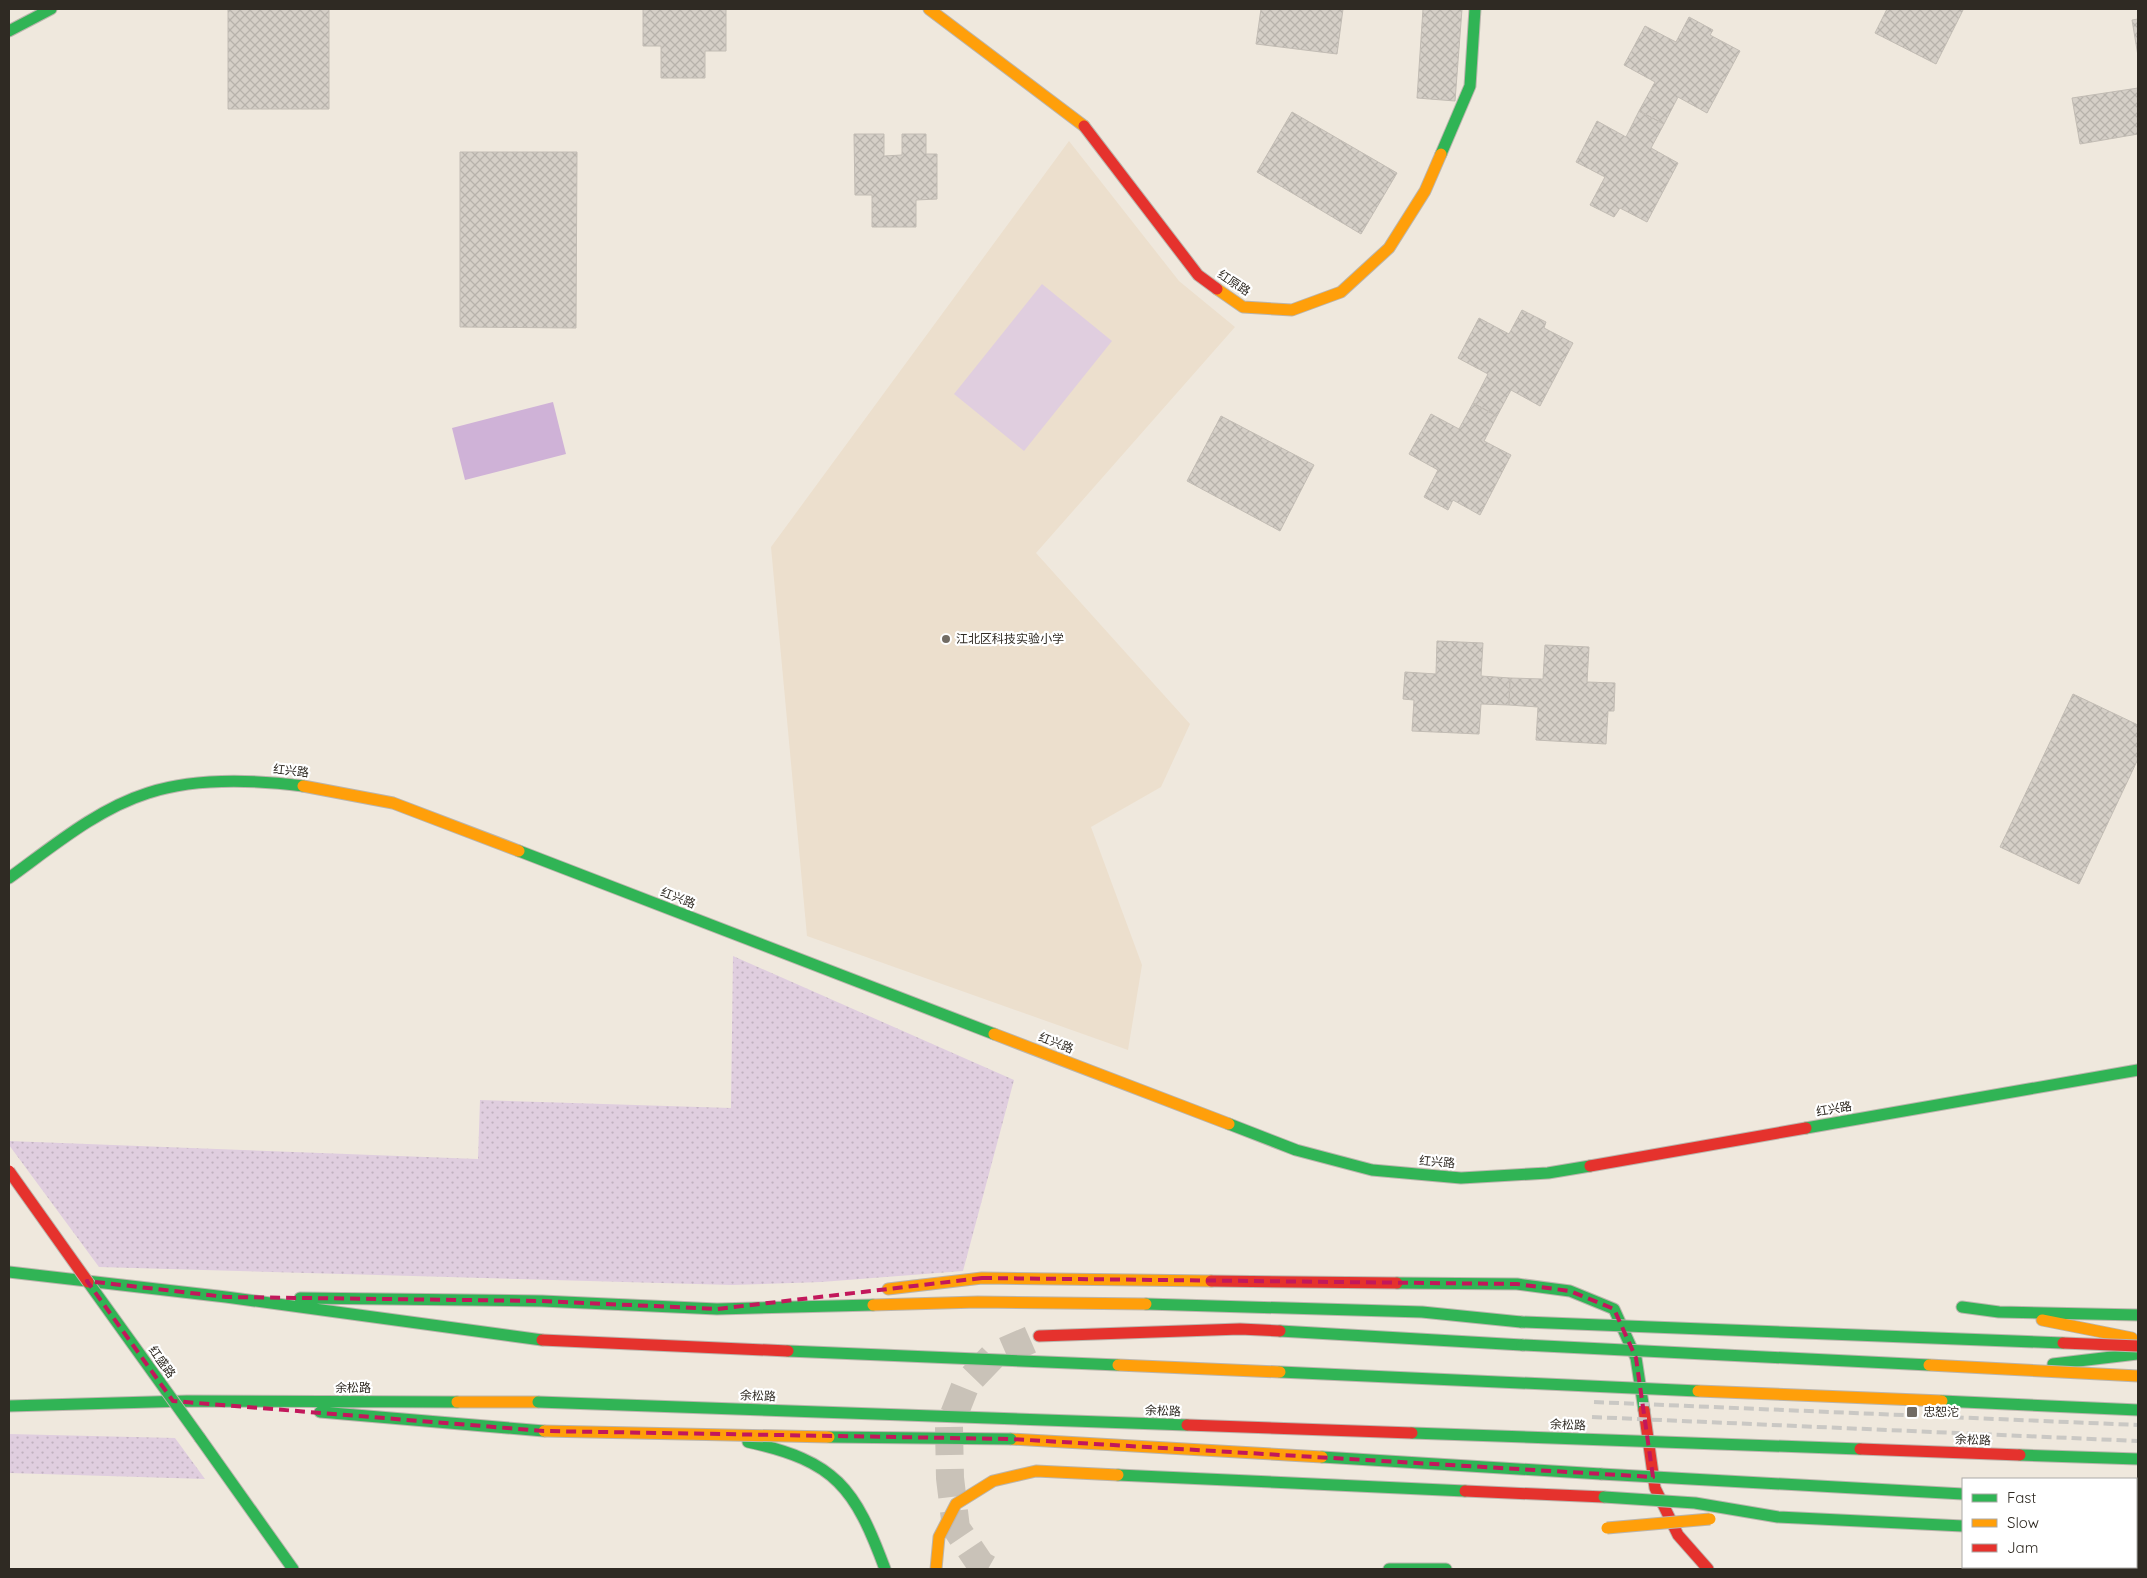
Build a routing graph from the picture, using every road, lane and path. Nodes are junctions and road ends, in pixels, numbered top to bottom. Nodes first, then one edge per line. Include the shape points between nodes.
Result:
1 (51, 9) edge
2 (929, 9) edge
3 (1475, 9) edge
4 (9, 31) edge
5 (9, 878) edge
6 (2138, 1070) edge
7 (9, 1171) edge
8 (9, 1272) edge
9 (875, 1290) dead end
10 (836, 1294) dead end
11 (226, 1297) junction
12 (1962, 1307) dead end
13 (717, 1309) junction
14 (1999, 1312) junction
15 (2138, 1315) edge
16 (1039, 1336) tunnel mouth
17 (2138, 1339) edge
18 (2138, 1346) edge
19 (2138, 1354) edge
20 (2012, 1369) junction
21 (2138, 1376) edge
22 (187, 1401) junction
23 (9, 1406) edge
24 (2138, 1410) edge
25 (712, 1436) junction
26 (2138, 1460) edge
27 (1962, 1494) edge
28 (1778, 1517) junction
29 (1962, 1525) edge
30 (1607, 1528) dead end
31 (293, 1569) edge
32 (886, 1569) edge
33 (936, 1569) edge
34 (1389, 1569) edge
35 (1446, 1569) edge
36 (1708, 1569) edge

1 - 4 main road
2 - 3 main road, 红原路 via 1083,126 1198,275 1243,307 1292,310 1341,292 1389,248 1425,191 1470,86
5 - 6 main road, 红兴路 via 89,821 146,793 203,783 268,782 334,790 393,803 1296,1150 1372,1170 1451,1177 1548,1173
7 - 31 main road, 红盛路, bridge
8 - 11 main road
9 - 36 main road via 982,1278 1517,1284 1570,1290 1614,1309 1636,1358 1655,1488 1678,1535
10 - 13 main road
11 - 13 main road via 542,1300
11 - 24 main road, bridge via 542,1340
12 - 14 main road
13 - 18 main road, bridge via 978,1302 1254,1306 1422,1312 1521,1322
14 - 15 main road
14 - 17 main road
16 - 20 main road, bridge via 1240,1329
19 - 20 main road, bridge
20 - 21 main road, bridge
22 - 23 main road, 余松路
22 - 25 main road, 余松路, bridge via 544,1431
22 - 26 main road, 余松路, bridge via 538,1402
25 - 27 main road, 余松路, bridge via 1011,1439
25 - 32 main road, bridge via 779,1448 826,1470 858,1506
28 - 29 main road, bridge
28 - 30 main road, bridge via 1688,1520
28 - 33 main road, bridge via 1695,1503 1604,1497 1036,1471 993,1481 956,1504 939,1537
34 - 35 main road

